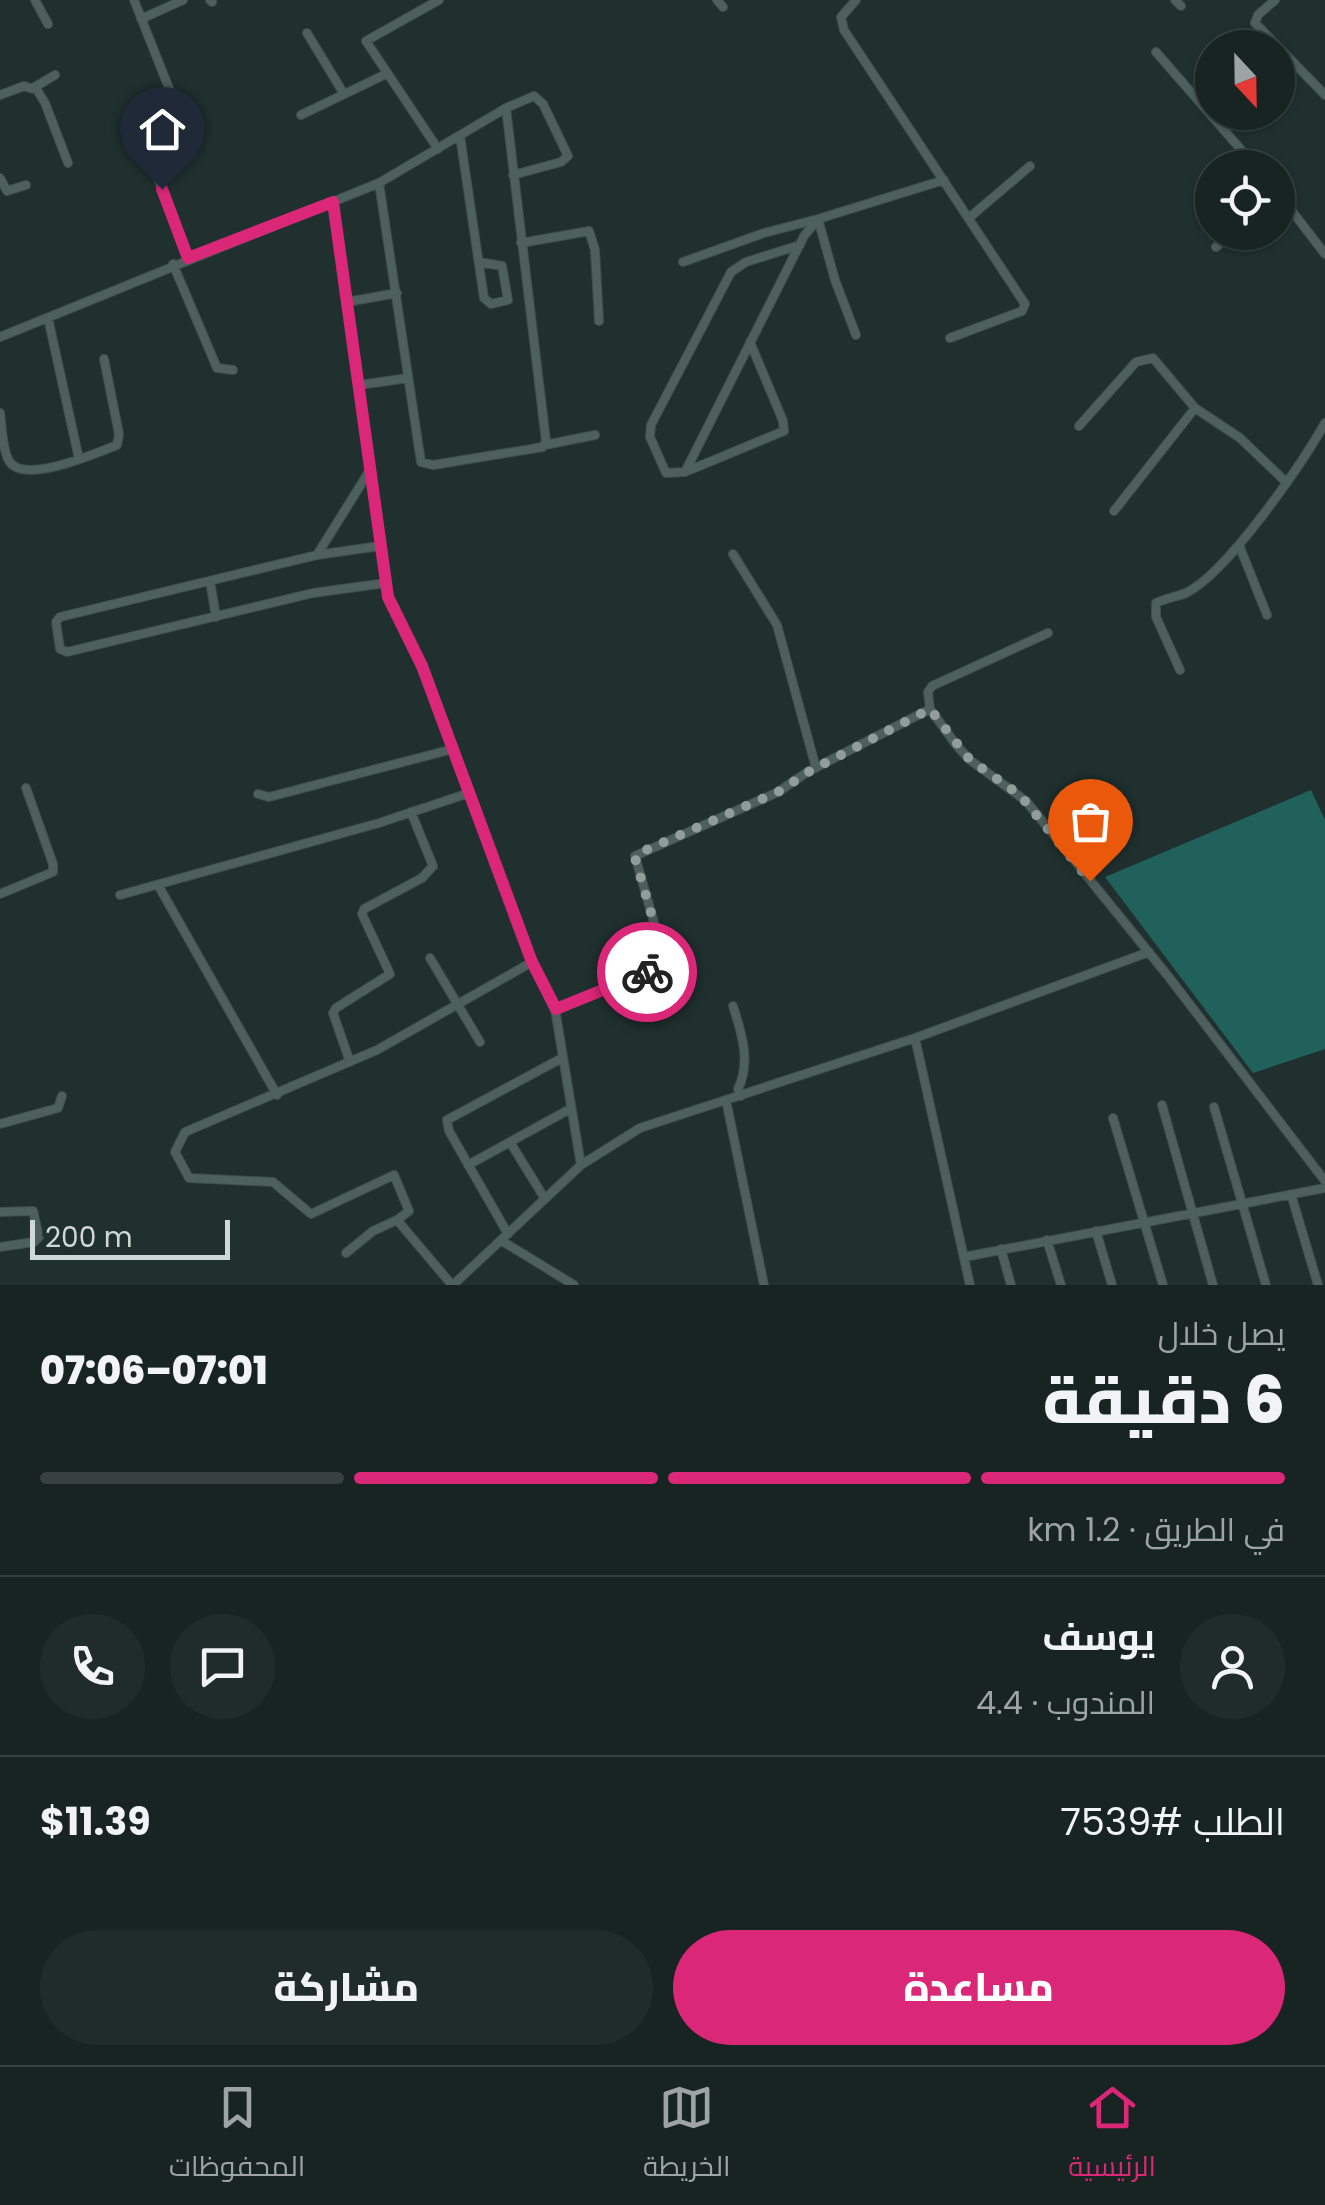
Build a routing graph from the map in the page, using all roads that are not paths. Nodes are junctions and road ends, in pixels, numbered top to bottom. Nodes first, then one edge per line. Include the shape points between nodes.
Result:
1 (35, 0) edge
2 (134, 0) edge
3 (183, 0) edge
4 (439, 0) edge
5 (856, 0) edge
6 (1275, 0) edge
7 (141, 19) junction
8 (48, 24) dead end
9 (307, 34) dead end
10 (1156, 52) dead end
11 (55, 74) dead end
12 (386, 74) junction
13 (33, 88) junction
14 (0, 94) edge
15 (344, 94) junction
16 (1325, 96) edge
17 (506, 108) junction
18 (301, 115) dead end
19 (180, 116) dead end
20 (460, 136) junction
21 (438, 149) junction
22 (1241, 150) edge
23 (150, 155) dead end
24 (68, 163) dead end
25 (1030, 166) dead end
26 (513, 175) junction
27 (0, 178) edge
28 (944, 180) junction
29 (379, 182) junction
30 (26, 184) dead end
31 (333, 202) junction
32 (1295, 216) edge
33 (970, 218) junction
34 (818, 219) junction
35 (521, 243) junction
36 (800, 245) junction
37 (1325, 254) edge
38 (188, 258) junction
39 (479, 262) junction
40 (683, 262) dead end
41 (173, 264) junction
42 (397, 294) junction
43 (348, 302) junction
44 (48, 318) junction
45 (600, 321) dead end
46 (856, 335) dead end
47 (0, 337) edge
48 (950, 338) dead end
49 (750, 342) junction
50 (104, 359) dead end
51 (234, 370) dead end
52 (408, 378) junction
53 (359, 385) junction
54 (1195, 408) junction
55 (0, 412) edge
56 (1325, 423) edge
57 (1078, 426) dead end
58 (596, 435) dead end
59 (545, 445) junction
60 (78, 459) junction
61 (370, 470) junction
62 (684, 472) junction
63 (1286, 482) junction
64 (1114, 511) dead end
65 (1238, 544) junction
66 (380, 546) junction
67 (733, 554) dead end
68 (318, 555) junction
69 (210, 581) junction
70 (386, 583) junction
71 (1266, 615) dead end
72 (216, 617) junction
73 (1048, 633) dead end
74 (1180, 670) dead end
75 (930, 709) junction
76 (453, 749) junction
77 (816, 768) junction
78 (26, 788) dead end
79 (469, 793) junction
80 (258, 794) dead end
81 (412, 812) junction
82 (158, 884) junction
83 (0, 894) edge
84 (120, 895) dead end
85 (1149, 952) junction
86 (430, 958) dead end
87 (532, 962) junction
88 (456, 1006) junction
89 (733, 1006) dead end
90 (556, 1009) junction
91 (916, 1038) junction
92 (480, 1042) dead end
93 (562, 1058) junction
94 (350, 1062) junction
95 (278, 1095) junction
96 (62, 1096) dead end
97 (741, 1096) junction
98 (726, 1100) junction
99 (1162, 1105) dead end
100 (1214, 1108) dead end
101 (570, 1110) junction
102 (1113, 1118) dead end
103 (0, 1124) edge
104 (510, 1142) junction
105 (468, 1164) junction
106 (581, 1165) junction
107 (1325, 1184) edge
108 (1291, 1194) junction
109 (545, 1198) junction
110 (1243, 1203) junction
111 (0, 1212) edge
112 (1193, 1212) junction
113 (397, 1220) junction
114 (1145, 1222) junction
115 (1096, 1231) junction
116 (505, 1237) junction
117 (1047, 1240) junction
118 (0, 1247) edge
119 (1001, 1249) junction
120 (346, 1253) dead end
121 (964, 1257) junction
122 (452, 1285) edge
123 (574, 1285) edge
124 (764, 1285) edge
125 (970, 1285) edge
126 (1011, 1285) edge
127 (1061, 1285) edge
128 (1112, 1285) edge
129 (1163, 1285) edge
130 (1214, 1285) edge
131 (1266, 1285) edge
132 (1318, 1285) edge

1 - 8 street
2 - 7 street
3 - 7 street
4 - 12 street via 367,40
5 - 28 street via 841,26
6 - 16 street via 1255,23
7 - 19 street
9 - 15 street
10 - 22 street
11 - 13 street
12 - 15 street
12 - 21 street
13 - 14 street
13 - 24 street
15 - 18 street
17 - 20 street
17 - 26 street
17 - 26 street via 537,97 568,154
20 - 21 street
20 - 39 street
21 - 29 street
23 - 38 street
25 - 33 street
26 - 35 street
27 - 30 street via 7,191
28 - 33 street
28 - 34 street
29 - 31 street
29 - 42 street
31 - 38 street
31 - 43 street
32 - 37 street
33 - 48 street via 1026,307
34 - 36 street
34 - 40 street
34 - 46 street
35 - 45 street via 590,232
35 - 59 street
36 - 49 street
36 - 62 street via 734,268 651,425 662,469
38 - 41 street
39 - 39 street via 487,303 510,299 502,266
41 - 44 street
41 - 51 street via 212,362
42 - 43 street
42 - 52 street
43 - 53 street
44 - 47 street
44 - 60 street
49 - 62 street
49 - 62 street via 784,431
50 - 60 street via 119,442
52 - 53 street
52 - 59 street via 424,464
53 - 61 street
54 - 57 street via 1157,360 1147,357
54 - 63 street via 1240,438
54 - 64 street
55 - 60 street via 14,467 30,471
56 - 63 street
58 - 59 street
61 - 66 street
61 - 68 street
63 - 65 street
65 - 71 street
65 - 74 street via 1190,590 1156,602
66 - 68 street
66 - 70 street
67 - 77 street via 777,625
68 - 69 street
69 - 72 street
69 - 72 street via 60,617 60,650
70 - 72 street
70 - 76 street
73 - 75 street via 932,686
75 - 77 street
75 - 85 street via 970,760 1026,801
76 - 79 street
76 - 80 street via 269,797
77 - 90 street via 778,792 637,854 665,961
78 - 83 street via 52,872
79 - 81 street
79 - 87 street
81 - 82 street
81 - 94 street via 434,866 362,914 390,974 336,1008
82 - 84 street
82 - 95 street
85 - 91 street
85 - 107 street
86 - 88 street
87 - 88 street
87 - 90 street
88 - 92 street
88 - 94 street
89 - 97 street via 744,1052
90 - 93 street
91 - 97 street
91 - 121 street
93 - 101 street
93 - 105 street via 448,1120
94 - 95 street
95 - 113 street via 185,1132 174,1152 182,1170 190,1178 273,1182 310,1214 394,1176 409,1206
96 - 103 street via 58,1108
97 - 98 street
98 - 106 street via 640,1128
98 - 124 street
99 - 112 street
100 - 110 street
101 - 104 street
101 - 106 street
102 - 114 street
104 - 105 street
104 - 109 street
105 - 116 street
106 - 109 street
107 - 108 street
108 - 110 street
108 - 132 street
109 - 116 street
110 - 112 street
110 - 131 street
111 - 118 street via 33,1211 39,1237
112 - 114 street
112 - 130 street
113 - 120 street
113 - 122 street
114 - 115 street
114 - 129 street
115 - 117 street
115 - 128 street
116 - 122 street
116 - 123 street
117 - 119 street
117 - 127 street
119 - 121 street
119 - 126 street
121 - 125 street

